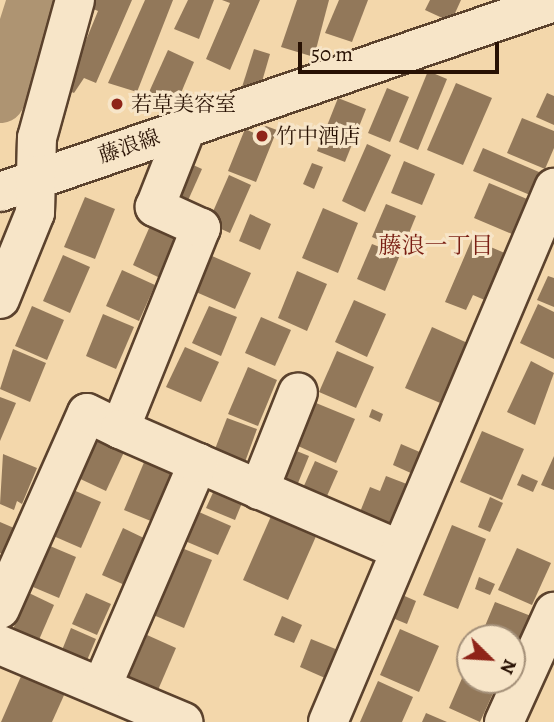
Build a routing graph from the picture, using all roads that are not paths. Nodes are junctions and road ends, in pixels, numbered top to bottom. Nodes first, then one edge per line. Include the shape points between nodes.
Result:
1 (75, 0) edge
2 (554, 2) edge
3 (187, 126) junction
4 (20, 185) edge
5 (554, 188) edge
6 (0, 299) edge
7 (298, 392) dead end
8 (120, 429) junction
9 (198, 463) junction
10 (259, 489) junction
11 (400, 550) junction
12 (554, 584) edge
13 (554, 599) edge
14 (0, 609) edge
15 (554, 612) edge
16 (0, 645) edge
17 (102, 686) junction
18 (183, 722) edge
19 (328, 722) edge
20 (504, 722) edge

1 - 4 street
2 - 3 street, 藤浪線
3 - 4 street, 藤浪線
3 - 8 street via 155,207 201,228
4 - 6 street via 35,213
5 - 11 street
7 - 10 street
8 - 9 street
8 - 14 street via 87,413
9 - 10 street
9 - 17 street
10 - 11 street
11 - 19 street
12 - 13 street via 548,596
15 - 20 street
16 - 17 street
17 - 18 street

